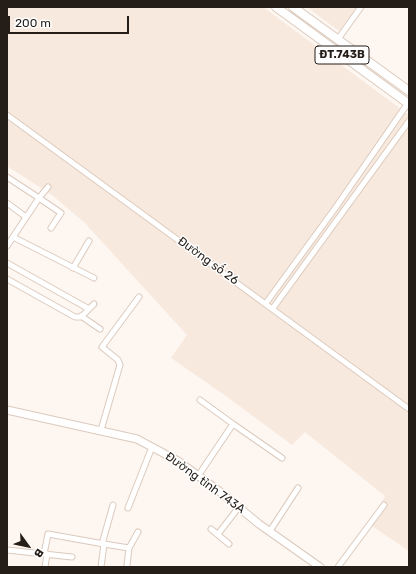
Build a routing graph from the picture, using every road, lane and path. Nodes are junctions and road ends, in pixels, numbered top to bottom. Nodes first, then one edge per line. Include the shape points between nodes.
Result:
1 (276, 7) edge
2 (293, 7) edge
3 (361, 7) edge
4 (338, 38) junction
5 (409, 91) edge
6 (409, 104) edge
7 (7, 115) edge
8 (409, 121) edge
9 (7, 177) edge
10 (48, 187) dead end
11 (39, 198) junction
12 (7, 203) edge
13 (336, 207) junction
14 (343, 212) junction
15 (26, 217) junction
16 (51, 228) dead end
17 (11, 237) edge
18 (89, 241) dead end
19 (7, 246) edge
20 (7, 263) edge
21 (73, 268) junction
22 (94, 278) dead end
23 (7, 279) edge
24 (139, 297) dead end
25 (266, 303) junction
26 (94, 304) dead end
27 (273, 308) junction
28 (89, 309) junction
29 (81, 316) junction
30 (100, 329) dead end
31 (200, 400) dead end
32 (409, 409) edge
33 (7, 410) edge
34 (233, 424) junction
35 (101, 430) junction
36 (152, 447) junction
37 (282, 458) dead end
38 (198, 476) junction
39 (298, 488) dead end
40 (113, 505) dead end
41 (384, 505) dead end
42 (239, 507) junction
43 (128, 508) dead end
44 (211, 529) dead end
45 (138, 532) dead end
46 (270, 532) junction
47 (218, 534) junction
48 (103, 544) junction
49 (229, 544) dead end
50 (129, 548) junction
51 (7, 550) edge
52 (45, 554) junction
53 (72, 557) dead end
54 (128, 565) dead end
55 (46, 567) edge
56 (101, 567) edge
57 (320, 567) edge
58 (338, 567) edge

1 - 6 main road, ĐT.743B
2 - 4 main road, ĐT.743B
3 - 4 street
4 - 5 main road, ĐT.743B
6 - 13 street
7 - 25 street, Đường số 26
8 - 14 street
9 - 11 street
10 - 11 street
11 - 15 street
11 - 16 street via 61,213
12 - 15 street
13 - 14 street
13 - 25 street
14 - 27 street
15 - 17 street
17 - 19 street
17 - 21 street
18 - 21 street
20 - 28 street
21 - 22 street
23 - 29 street via 75,317
24 - 35 street via 102,347 118,360 120,365
25 - 27 street, Đường số 26
26 - 28 street
27 - 32 street, Đường số 26
28 - 29 street
29 - 30 street
31 - 34 street
33 - 35 main road, Đường tỉnh 743A
34 - 37 street
34 - 38 street
35 - 36 main road, Đường tỉnh 743A via 137,439
36 - 38 main road, Đường tỉnh 743A via 178,461
36 - 43 street
38 - 42 main road, Đường tỉnh 743A
39 - 46 street
40 - 48 street
41 - 58 street
42 - 46 main road, Đường tỉnh 743A
42 - 47 street
44 - 47 street
45 - 50 street
46 - 57 main road, Đường tỉnh 743A
47 - 49 street
48 - 50 street
48 - 52 street via 48,534
48 - 56 street
50 - 54 street
51 - 52 street
52 - 53 street
52 - 55 street

